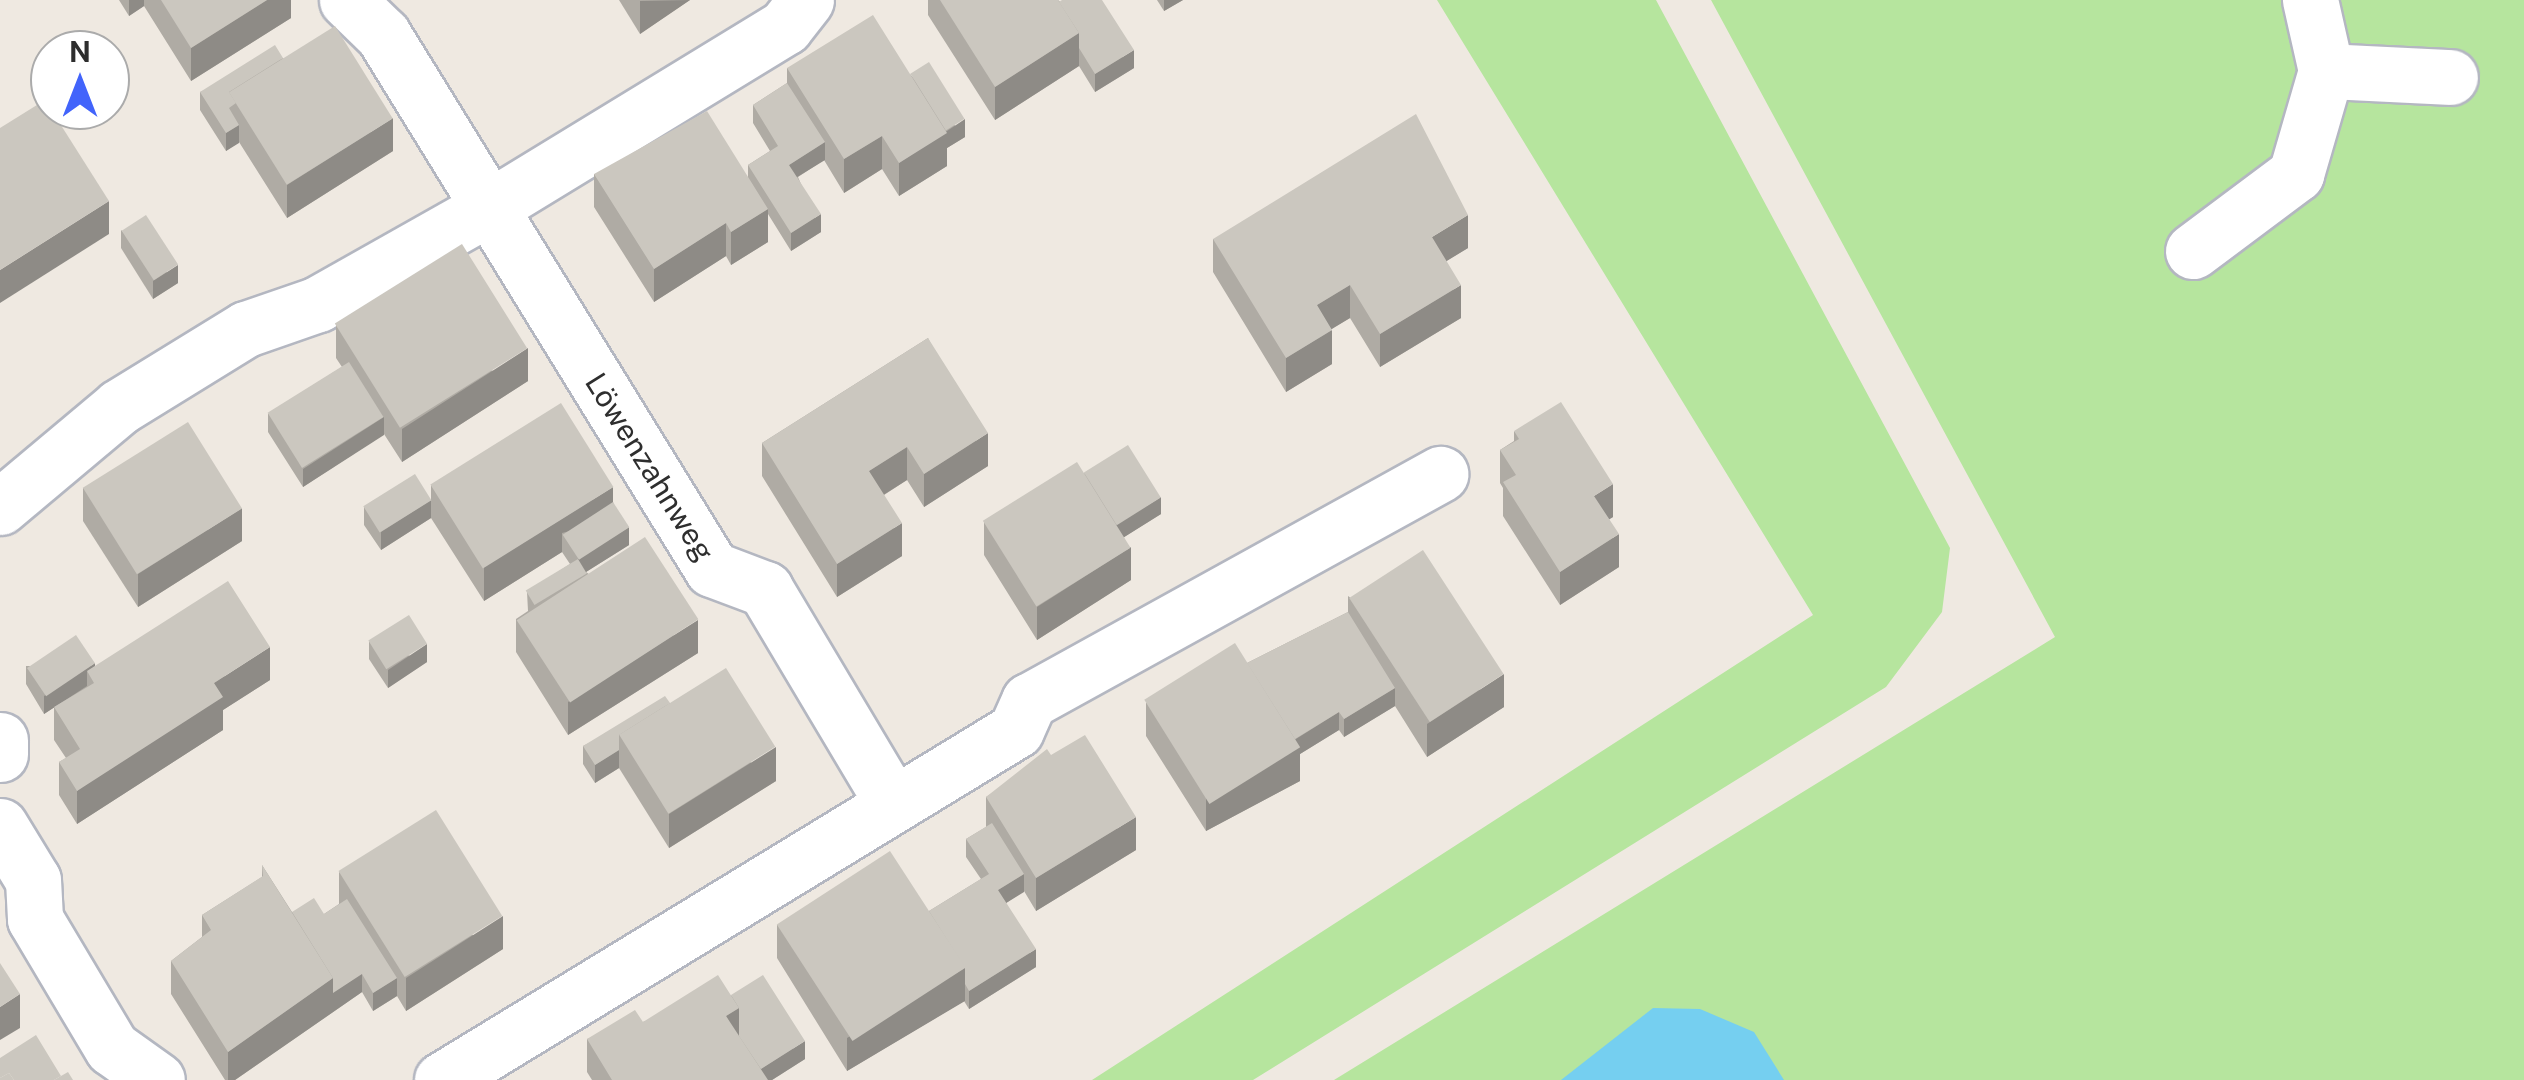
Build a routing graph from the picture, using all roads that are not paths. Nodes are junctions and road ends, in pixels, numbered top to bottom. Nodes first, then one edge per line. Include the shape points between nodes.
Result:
1 (347, 0) edge
2 (806, 0) edge
3 (2310, 0) edge
4 (2326, 71) junction
5 (2450, 78) dead end
6 (490, 207) junction
7 (2193, 251) dead end
8 (1440, 474) dead end
9 (0, 507) edge
10 (0, 740) edge
11 (0, 754) edge
12 (893, 804) junction
13 (0, 826) edge
14 (157, 1080) edge
15 (442, 1080) edge

1 - 6 street, Löwenzahnweg via 383,35
2 - 6 street via 785,27
3 - 4 street
4 - 5 street
4 - 7 street via 2296,174
6 - 9 street via 318,304 230,339 118,407
6 - 12 street, Löwenzahnweg via 712,569 764,590
8 - 12 street via 1028,701 1016,730
10 - 11 street
12 - 15 street
13 - 14 street via 33,880 35,919 112,1048

